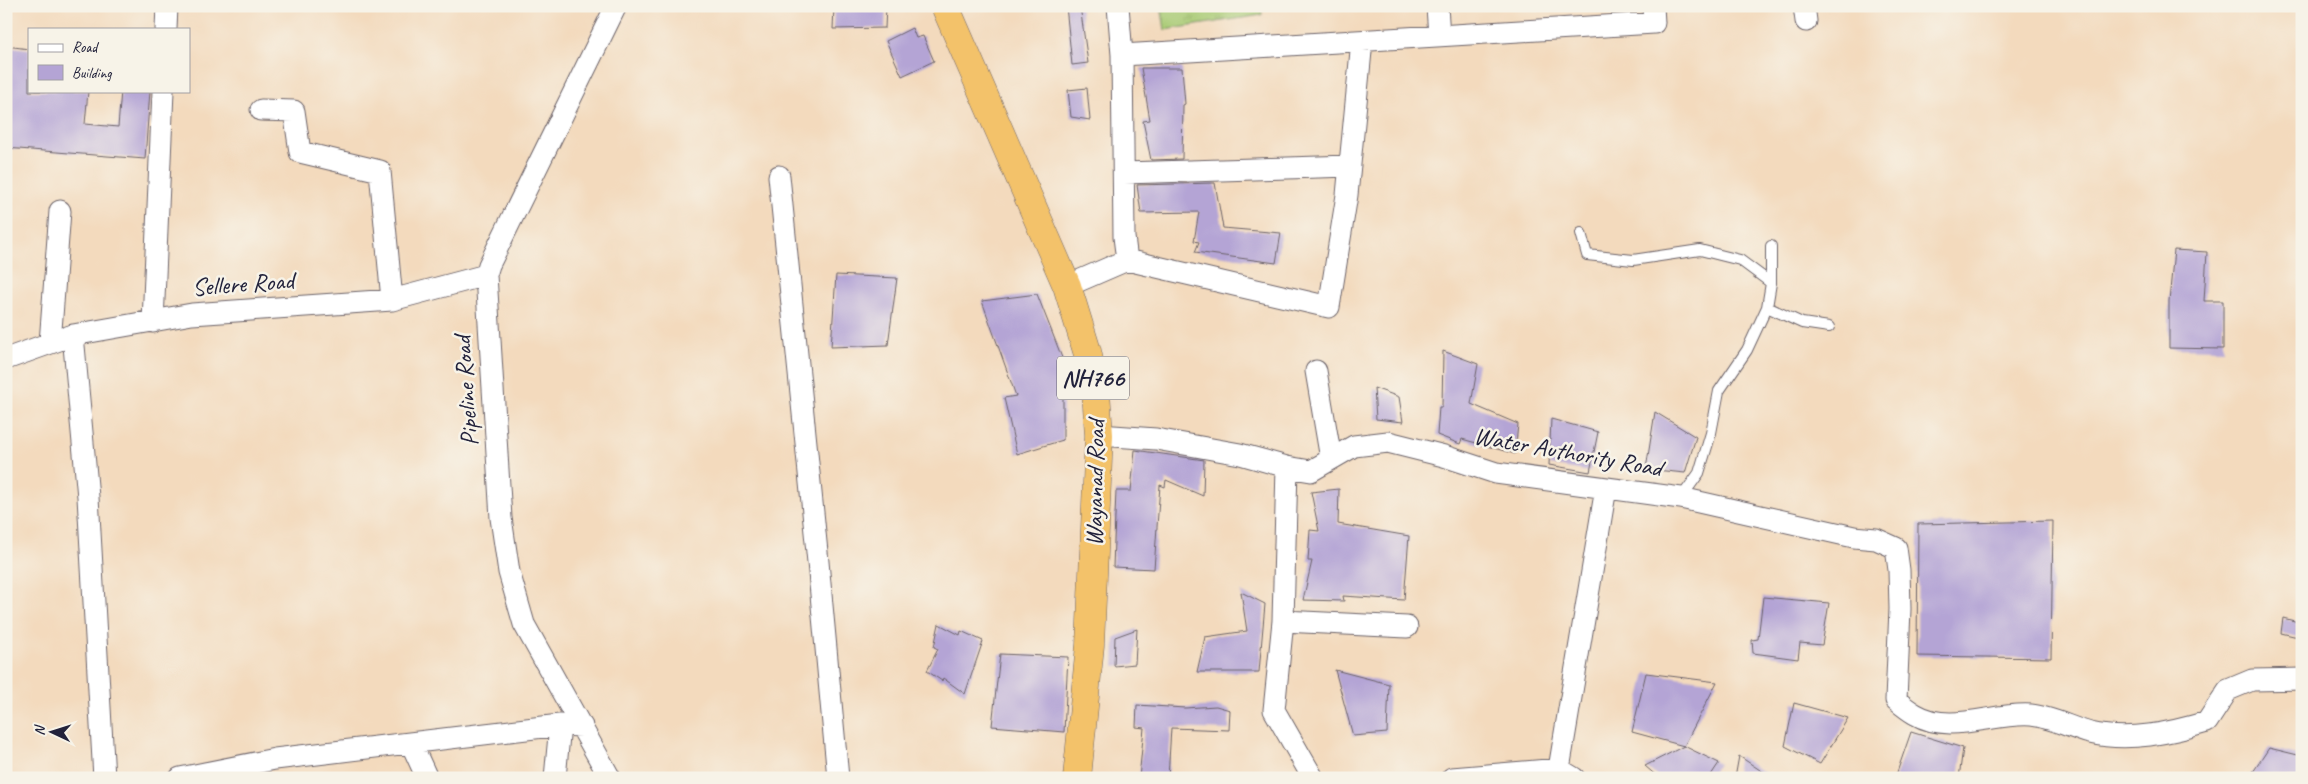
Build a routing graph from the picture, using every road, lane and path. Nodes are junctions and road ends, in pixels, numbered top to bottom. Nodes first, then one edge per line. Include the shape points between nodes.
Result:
1 (167, 6) edge
2 (616, 6) edge
3 (945, 6) edge
4 (1118, 6) edge
5 (1437, 6) edge
6 (1654, 6) edge
7 (166, 28) edge
8 (1439, 36) junction
9 (1362, 40) junction
10 (1122, 55) junction
11 (163, 92) edge
12 (261, 110) dead end
13 (1350, 166) junction
14 (1124, 173) junction
15 (779, 176) dead end
16 (60, 211) dead end
17 (1581, 233) dead end
18 (1771, 246) dead end
19 (1127, 260) junction
20 (486, 275) junction
21 (1771, 283) junction
22 (1066, 286) junction
23 (392, 300) junction
24 (1767, 306) junction
25 (153, 322) junction
26 (1829, 327) dead end
27 (73, 335) junction
28 (50, 343) junction
29 (6, 359) edge
30 (1316, 371) dead end
31 (1099, 435) junction
32 (1331, 459) junction
33 (1287, 467) junction
34 (1606, 488) junction
35 (1681, 498) junction
36 (1283, 621) junction
37 (1407, 627) dead end
38 (2302, 679) edge
39 (560, 725) junction
40 (582, 726) junction
41 (411, 743) junction
42 (1566, 773) edge
43 (104, 778) edge
44 (180, 778) edge
45 (427, 778) edge
46 (555, 778) edge
47 (610, 778) edge
48 (838, 778) edge
49 (1077, 778) edge
50 (1314, 778) edge
51 (1452, 778) edge

1 - 7 street
2 - 20 street, Pipeline Road
3 - 22 highway, Wayanad Road / NH766
4 - 10 street
5 - 8 street
6 - 8 street via 1654,23
8 - 9 street
9 - 10 street
9 - 13 street
10 - 14 street
11 - 25 street
12 - 23 street via 294,111 300,152 380,171
13 - 14 street
13 - 19 street via 1329,307
14 - 19 street
15 - 48 street
16 - 28 street
17 - 21 lane via 1587,255 1633,260 1700,250 1740,260
18 - 21 lane
19 - 22 street
20 - 23 street, Sellere Road
20 - 40 street, Pipeline Road via 501,518 509,572 524,624
21 - 24 lane
22 - 31 highway, Wayanad Road / NH766 via 1087,351 1096,392
23 - 25 street, Sellere Road via 192,314
24 - 26 lane via 1802,323
24 - 35 lane via 1747,350 1719,390 1699,473
25 - 27 street, Sellere Road
27 - 28 street, Sellere Road
27 - 43 street via 88,497
28 - 29 street, Sellere Road
30 - 32 street
31 - 33 street, Water Authority Road via 1156,439 1240,454
31 - 49 highway, Wayanad Road / NH766 via 1090,645
32 - 33 street, Water Authority Road via 1311,471
32 - 34 street, Water Authority Road via 1354,446 1388,442 1496,473
33 - 36 street
34 - 35 street, Water Authority Road
34 - 42 street
35 - 38 street, Water Authority Road via 1854,537 1876,539 1896,548 1900,609 1896,700 1915,715 1935,722 1968,723 1999,716 2033,715 2092,733 2151,736 2207,722 2228,690 2252,680
36 - 37 street
36 - 50 street via 1274,710
39 - 40 street
39 - 41 street
39 - 46 street
40 - 47 street, Pipeline Road
41 - 44 street via 274,760
41 - 45 street
42 - 51 street

